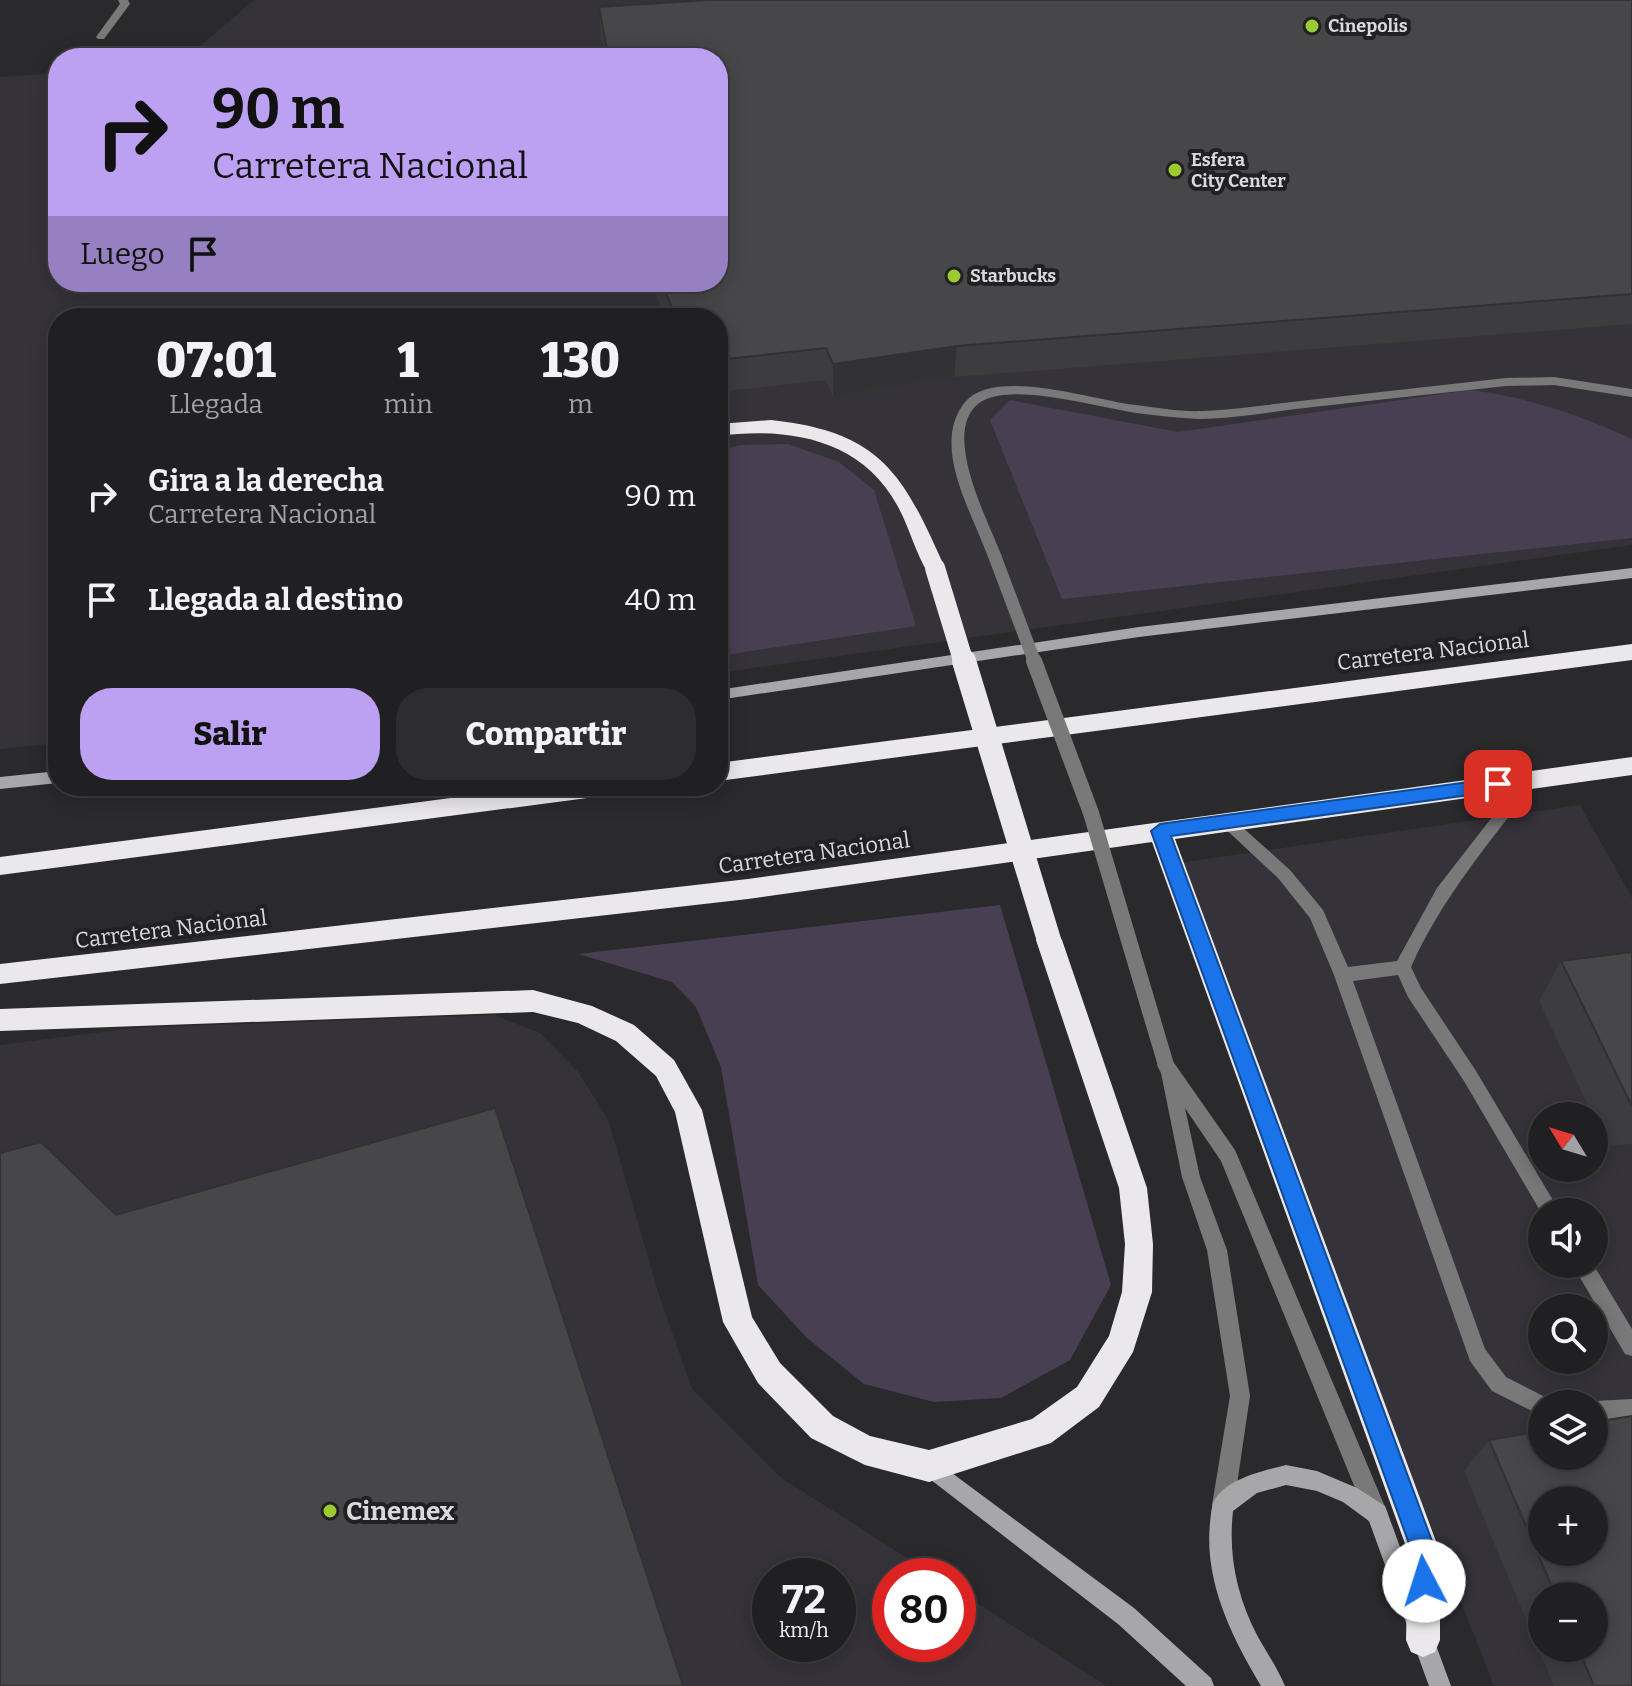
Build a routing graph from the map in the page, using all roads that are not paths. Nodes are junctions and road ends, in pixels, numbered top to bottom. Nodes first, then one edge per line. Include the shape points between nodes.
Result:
1 (123, 0) edge
2 (101, 37) dead end
3 (1632, 393) edge
4 (728, 428) edge
5 (1632, 573) edge
6 (1632, 652) edge
7 (728, 694) edge
8 (1632, 766) edge
9 (728, 771) edge
10 (48, 778) edge
11 (1529, 780) junction
12 (0, 783) edge
13 (534, 796) edge
14 (1226, 822) junction
15 (1160, 831) junction
16 (0, 866) edge
17 (1403, 967) junction
18 (0, 974) edge
19 (1343, 975) junction
20 (0, 1020) edge
21 (1166, 1065) junction
22 (1543, 1198) edge
23 (1590, 1278) edge
24 (1632, 1347) edge
25 (1528, 1399) edge
26 (1632, 1409) edge
27 (1608, 1410) edge
28 (929, 1466) junction
29 (1223, 1505) junction
30 (1377, 1514) junction
31 (1423, 1640) junction
32 (1203, 1686) edge
33 (1274, 1686) edge
34 (1440, 1686) edge

1 - 2 lane
3 - 21 lane, bridge via 1554,381 1506,382 1201,415 1153,413 1008,388 988,393 966,410 957,448 1091,813
4 - 28 highway, bridge via 797,427 836,439 885,473 905,499 935,568 1049,940 1133,1188 1137,1292 1122,1342 1088,1397 1040,1432
5 - 7 street via 1139,632
6 - 9 highway, Carretera Nacional
8 - 11 highway, Carretera Nacional
10 - 12 street
11 - 14 highway, Carretera Nacional
11 - 17 lane via 1438,900
13 - 16 highway
14 - 15 highway, Carretera Nacional
14 - 19 lane via 1284,874 1317,915
15 - 18 highway, Carretera Nacional via 748,889
15 - 31 highway via 1424,1552
17 - 19 lane
17 - 22 lane
19 - 25 lane via 1477,1354 1499,1384
20 - 28 highway via 533,1001 583,1014 625,1033 665,1068 688,1110 738,1322 769,1373 822,1427 865,1450
21 - 29 lane via 1191,1177 1217,1250 1240,1396
21 - 30 lane via 1228,1156
23 - 24 lane
26 - 27 lane
28 - 32 street via 1126,1616
29 - 30 street via 1252,1484 1286,1475 1350,1495
29 - 33 street via 1217,1538 1226,1594
30 - 31 street
31 - 34 street

